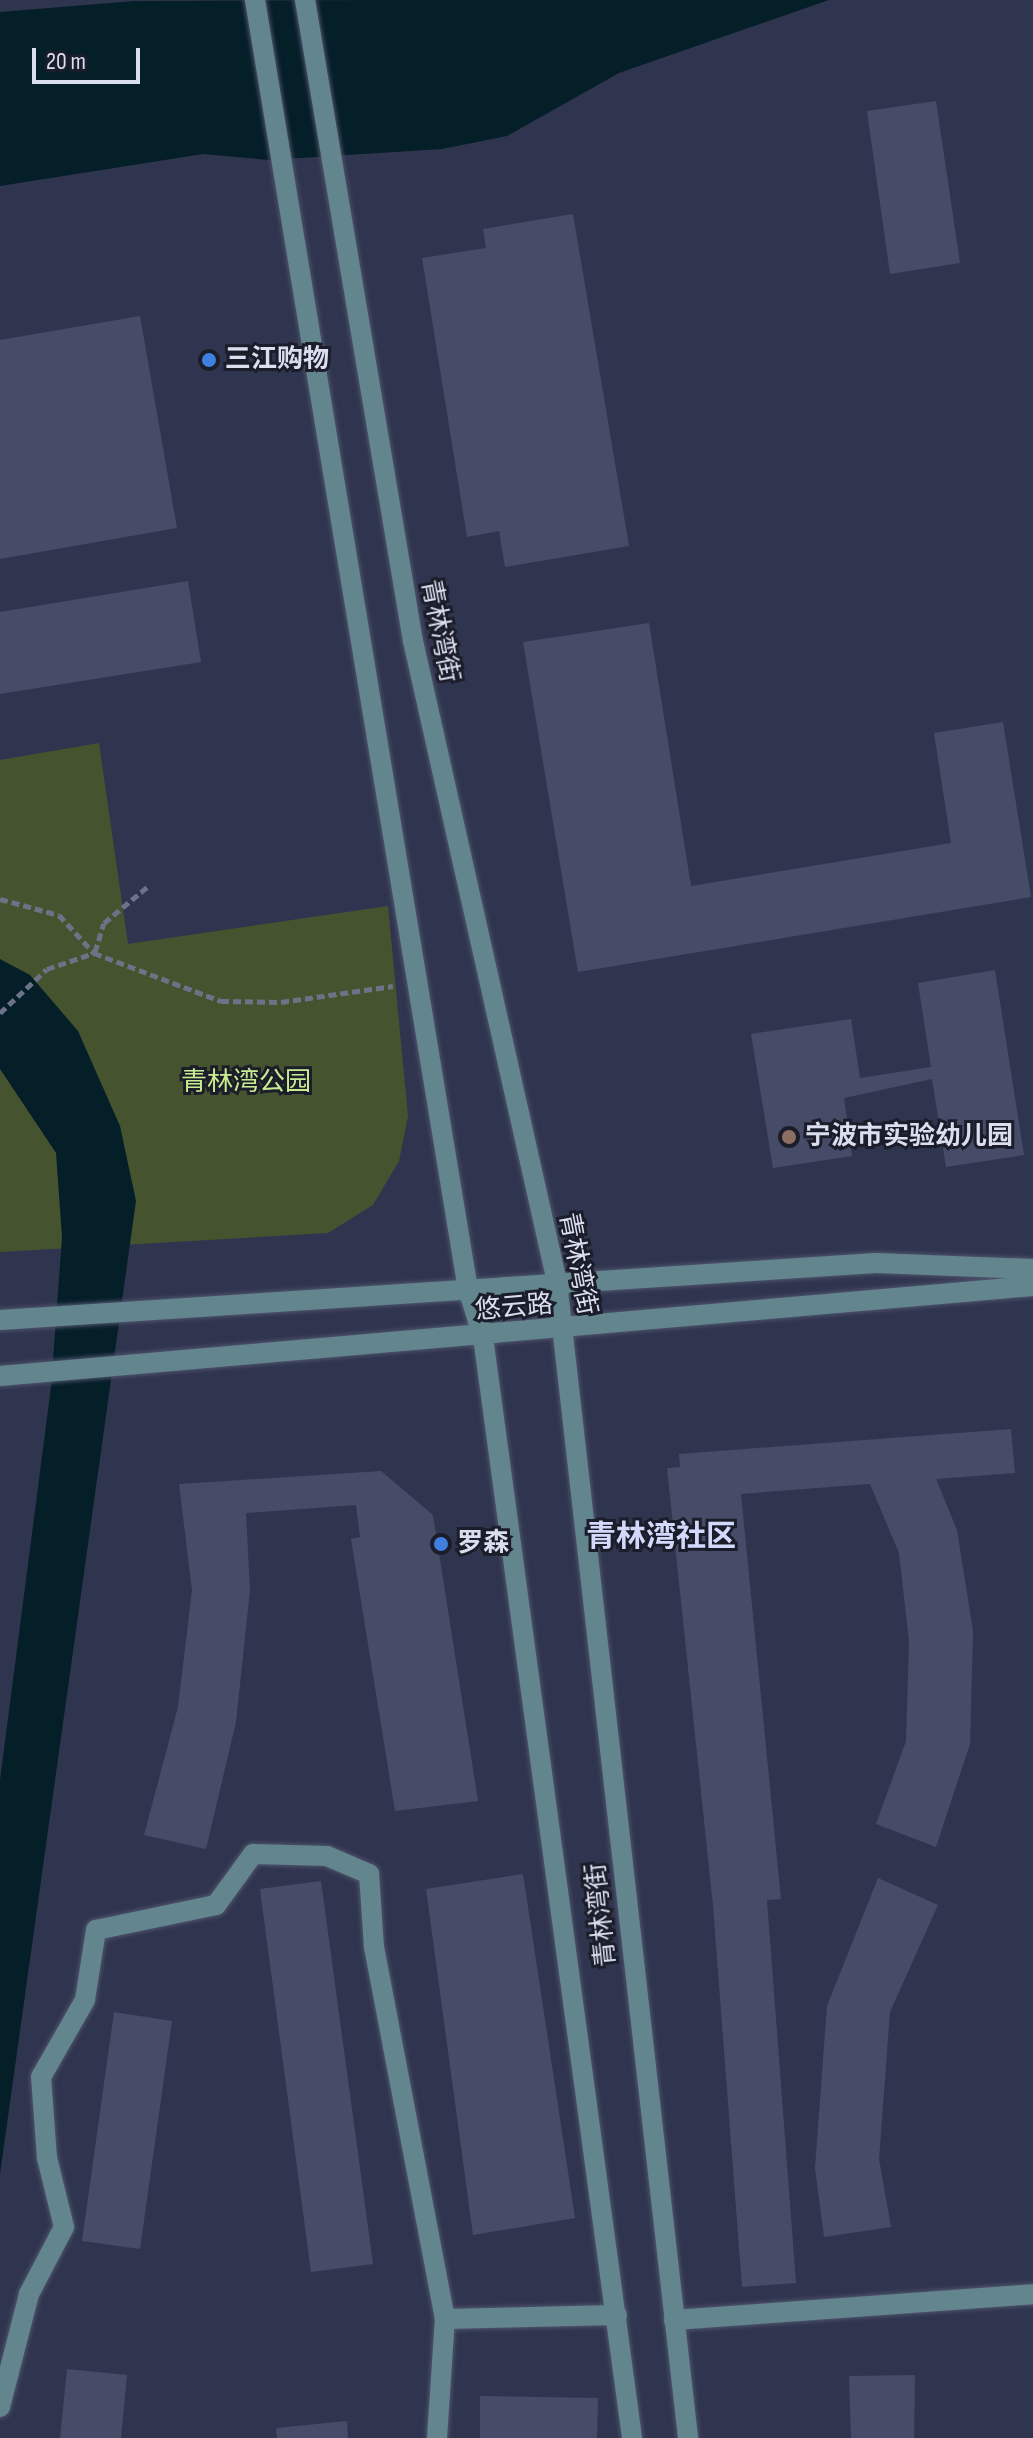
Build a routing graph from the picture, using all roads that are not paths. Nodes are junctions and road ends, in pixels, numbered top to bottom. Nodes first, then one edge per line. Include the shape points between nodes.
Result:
1 (306, 1) edge
2 (256, 2) edge
3 (1033, 1269) edge
4 (557, 1282) junction
5 (1033, 1286) edge
6 (468, 1289) junction
7 (4, 1320) edge
8 (563, 1330) junction
9 (483, 1337) junction
10 (3, 1376) edge
11 (1033, 2294) edge
12 (617, 2315) junction
13 (445, 2319) junction
14 (674, 2320) junction
15 (0, 2407) edge
16 (437, 2438) edge
17 (632, 2438) edge
18 (688, 2438) edge

1 - 4 street, 青林湾街 via 413,641
2 - 6 street, 青林湾街
3 - 4 street, 悠云路 via 876,1263
4 - 6 street, 悠云路
4 - 8 street, 青林湾街
5 - 8 street, 悠云路
6 - 7 street, 悠云路
6 - 9 street, 青林湾街
8 - 9 street, 悠云路
8 - 14 street, 青林湾街
9 - 10 street, 悠云路
9 - 12 street, 青林湾街
11 - 14 street
12 - 13 street
12 - 17 street, 青林湾街
13 - 15 street via 376,1961 369,1874 327,1856 253,1854 216,1905 96,1930 85,2000 41,2077 47,2158 64,2227 29,2294
13 - 16 street
14 - 18 street, 青林湾街

